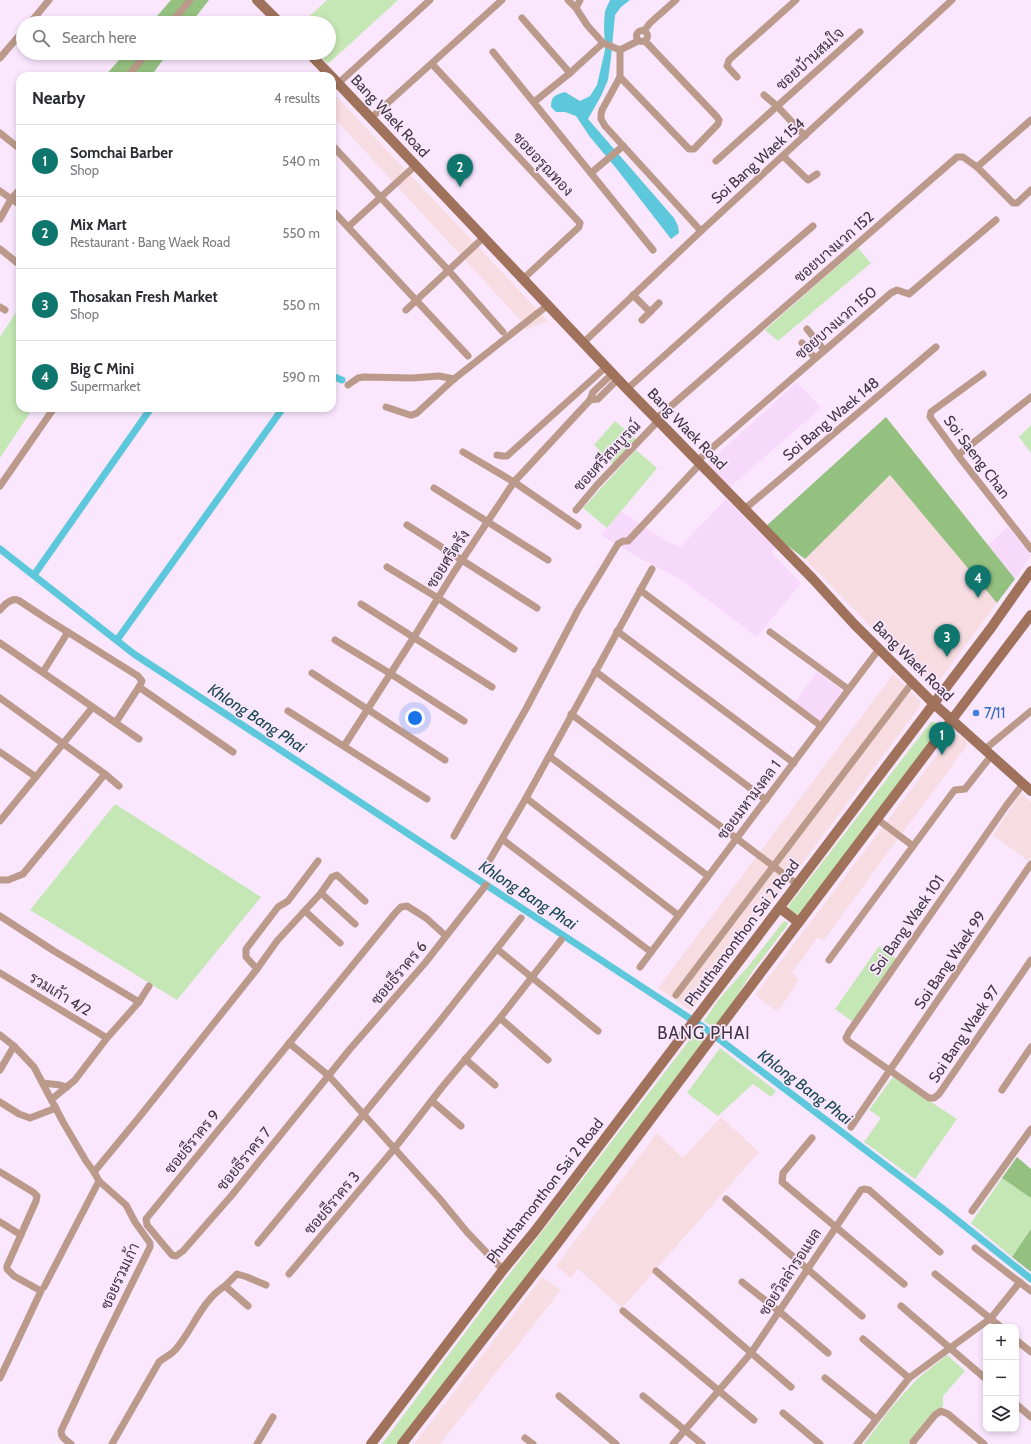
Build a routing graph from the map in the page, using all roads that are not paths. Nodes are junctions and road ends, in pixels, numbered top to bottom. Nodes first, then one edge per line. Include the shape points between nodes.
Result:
1 (49, 0) edge
2 (190, 0) edge
3 (257, 0) edge
4 (430, 0) edge
5 (502, 0) edge
6 (568, 0) edge
7 (580, 0) edge
8 (676, 0) edge
9 (952, 0) edge
10 (792, 1) edge
11 (576, 8) junction
12 (36, 16) edge
13 (177, 16) edge
14 (273, 16) edge
15 (522, 18) dead end
16 (860, 32) dead end
17 (16, 39) edge
18 (642, 41) junction
19 (603, 44) junction
20 (616, 49) junction
21 (493, 52) dead end
22 (0, 58) edge
23 (141, 60) edge
24 (315, 60) edge
25 (432, 64) junction
26 (131, 72) edge
27 (325, 72) edge
28 (570, 73) junction
29 (620, 77) junction
30 (737, 77) dead end
31 (336, 79) edge
32 (336, 85) edge
33 (764, 95) dead end
34 (534, 102) junction
35 (777, 106) junction
36 (372, 118) junction
37 (1031, 120) edge
38 (0, 134) edge
39 (805, 136) junction
40 (16, 146) edge
41 (620, 149) junction
42 (336, 150) edge
43 (783, 156) junction
44 (716, 161) dead end
45 (416, 165) junction
46 (977, 167) junction
47 (591, 173) junction
48 (817, 174) dead end
49 (1031, 190) edge
50 (0, 191) edge
51 (16, 193) edge
52 (380, 197) junction
53 (11, 199) junction
54 (16, 202) edge
55 (336, 214) edge
56 (0, 219) edge
57 (996, 220) dead end
58 (813, 226) dead end
59 (348, 228) junction
60 (701, 231) junction
61 (483, 238) junction
62 (0, 249) edge
63 (653, 250) dead end
64 (16, 262) edge
65 (449, 271) junction
66 (523, 279) junction
67 (633, 295) junction
68 (416, 301) junction
69 (659, 303) dead end
70 (548, 305) junction
71 (406, 310) dead end
72 (650, 312) junction
73 (642, 320) dead end
74 (807, 329) dead end
75 (503, 332) dead end
76 (583, 343) junction
77 (802, 343) dead end
78 (936, 347) dead end
79 (824, 350) junction
80 (468, 356) dead end
81 (815, 358) junction
82 (612, 373) junction
83 (983, 374) dead end
84 (454, 379) junction
85 (348, 385) dead end
86 (627, 389) junction
87 (1031, 397) edge
88 (386, 407) dead end
89 (51, 412) edge
90 (656, 420) junction
91 (463, 452) dead end
92 (497, 455) dead end
93 (958, 455) junction
94 (699, 462) junction
95 (514, 482) junction
96 (0, 486) edge
97 (434, 488) dead end
98 (741, 507) junction
99 (576, 510) dead end
100 (488, 521) junction
101 (408, 525) dead end
102 (578, 526) dead end
103 (1031, 549) edge
104 (462, 560) junction
105 (548, 560) dead end
106 (387, 568) dead end
107 (652, 569) dead end
108 (1031, 571) edge
109 (640, 590) junction
110 (438, 598) junction
111 (361, 604) dead end
112 (537, 608) dead end
113 (0, 610) edge
114 (1031, 615) edge
115 (617, 631) junction
116 (68, 632) junction
117 (770, 632) dead end
118 (414, 637) junction
119 (335, 640) dead end
120 (0, 643) edge
121 (514, 649) dead end
122 (879, 649) junction
123 (43, 672) junction
124 (595, 672) junction
125 (312, 673) dead end
126 (391, 674) junction
127 (912, 683) junction
128 (492, 687) dead end
129 (139, 688) junction
130 (848, 689) junction
131 (0, 698) edge
132 (934, 704) junction
133 (92, 708) junction
134 (368, 709) junction
135 (1031, 710) edge
136 (288, 711) dead end
137 (571, 714) junction
138 (464, 720) dead end
139 (951, 720) junction
140 (116, 722) junction
141 (821, 726) junction
142 (138, 739) dead end
143 (64, 744) junction
144 (344, 746) junction
145 (0, 752) edge
146 (233, 752) dead end
147 (987, 753) junction
148 (549, 756) junction
149 (445, 760) dead end
150 (794, 762) junction
151 (105, 774) junction
152 (36, 777) junction
153 (1023, 784) junction
154 (120, 786) dead end
155 (1031, 791) edge
156 (526, 798) junction
157 (427, 799) dead end
158 (766, 800) junction
159 (2, 816) edge
160 (877, 819) junction
161 (454, 836) dead end
162 (738, 838) junction
163 (502, 839) junction
164 (913, 846) junction
165 (318, 861) dead end
166 (488, 863) dead end
167 (1031, 864) edge
168 (774, 866) junction
169 (708, 876) junction
170 (0, 880) edge
171 (797, 884) junction
172 (486, 885) dead end
173 (321, 893) junction
174 (365, 901) dead end
175 (780, 908) junction
176 (305, 911) junction
177 (678, 915) junction
178 (0, 916) edge
179 (521, 918) dead end
180 (798, 922) junction
181 (355, 924) dead end
182 (446, 936) junction
183 (561, 940) dead end
184 (340, 943) dead end
185 (496, 949) junction
186 (651, 952) junction
187 (829, 960) dead end
188 (1031, 960) edge
189 (640, 967) dead end
190 (257, 969) junction
191 (0, 973) edge
192 (531, 977) junction
193 (149, 986) dead end
194 (676, 995) dead end
195 (139, 1002) junction
196 (500, 1018) junction
197 (598, 1031) dead end
198 (0, 1035) edge
199 (107, 1038) junction
200 (289, 1043) junction
201 (14, 1046) junction
202 (1031, 1047) edge
203 (465, 1059) junction
204 (548, 1060) dead end
205 (0, 1070) edge
206 (890, 1070) junction
207 (329, 1076) junction
208 (43, 1083) junction
209 (495, 1085) dead end
210 (67, 1087) junction
211 (1002, 1090) dead end
212 (52, 1099) junction
213 (432, 1101) junction
214 (0, 1102) edge
215 (56, 1108) junction
216 (363, 1114) junction
217 (461, 1126) dead end
218 (851, 1127) dead end
219 (1031, 1129) edge
220 (812, 1138) dead end
221 (394, 1149) junction
222 (0, 1172) edge
223 (94, 1172) junction
224 (99, 1181) junction
225 (726, 1199) dead end
226 (972, 1211) dead end
227 (0, 1222) edge
228 (835, 1227) junction
229 (21, 1235) junction
230 (258, 1243) dead end
231 (975, 1248) dead end
232 (940, 1252) dead end
233 (176, 1256) joint
234 (503, 1270) junction
235 (808, 1270) junction
236 (656, 1271) dead end
237 (289, 1274) dead end
238 (935, 1274) dead end
239 (742, 1282) dead end
240 (1020, 1282) junction
241 (904, 1284) dead end
242 (266, 1285) dead end
243 (225, 1286) junction
244 (44, 1287) dead end
245 (1031, 1291) edge
246 (248, 1306) dead end
247 (901, 1306) dead end
248 (623, 1311) dead end
249 (780, 1312) junction
250 (862, 1316) dead end
251 (991, 1318) junction
252 (998, 1324) edge
253 (864, 1339) dead end
254 (1019, 1342) edge
255 (950, 1348) junction
256 (1031, 1352) edge
257 (751, 1353) junction
258 (828, 1353) dead end
259 (983, 1376) edge
260 (0, 1378) edge
261 (825, 1378) dead end
262 (909, 1378) junction
263 (791, 1387) dead end
264 (718, 1391) junction
265 (559, 1396) dead end
266 (643, 1396) dead end
267 (1019, 1407) edge
268 (783, 1413) dead end
269 (273, 1417) dead end
270 (1031, 1417) edge
271 (876, 1419) junction
272 (754, 1420) dead end
273 (685, 1430) junction
274 (525, 1438) dead end
275 (71, 1444) edge
276 (112, 1444) edge
277 (257, 1444) edge
278 (371, 1444) edge
279 (402, 1444) edge
280 (533, 1444) edge
281 (616, 1444) edge
282 (673, 1444) edge
283 (702, 1444) edge
284 (820, 1444) edge
285 (857, 1444) edge
286 (913, 1444) edge
287 (984, 1444) edge

1 - 12 street
2 - 13 street
3 - 14 main road
4 - 31 street
5 - 25 street
6 - 11 street
7 - 11 street
8 - 18 street via 650,22 644,31 637,34 637,38
9 - 39 street, Soi Bang Waek 154
10 - 30 street via 729,60 727,66
11 - 19 street
15 - 28 street
16 - 35 street, ซอยบ้านสมใจ
17 - 22 street
18 - 20 street
18 - 29 street via 717,117 718,124 694,149 689,149
19 - 20 street
19 - 28 street
20 - 29 street
21 - 34 street
23 - 26 street
24 - 27 main road, Bang Waek Road
25 - 36 street
25 - 66 street, ซอยอรุณทอง via 580,223 579,227
28 - 34 street
29 - 41 street via 601,115 601,120
32 - 36 main road, Bang Waek Road
33 - 35 street, ซอยบ้านสมใจ
34 - 47 street
35 - 39 street, ซอยบ้านสมใจ
35 - 44 street, ซอยบ้านสมใจ
36 - 45 main road, Bang Waek Road
37 - 46 street
38 - 40 street
39 - 43 street, Soi Bang Waek 154
41 - 47 street
41 - 60 street
42 - 52 street
43 - 48 street via 808,180
43 - 60 street, Soi Bang Waek 154
45 - 52 street
45 - 61 main road, Bang Waek Road
46 - 49 street via 1012,203
46 - 90 street, ซอยบางแวก 152 via 963,157 957,157
47 - 63 street
50 - 53 street
51 - 53 street
52 - 59 street
52 - 65 street
53 - 54 street
53 - 56 street
55 - 59 street
57 - 79 street, ซอยบางแวก 150 via 909,294 897,290 890,293
58 - 86 street
59 - 68 street
60 - 67 street, Soi Bang Waek 154
61 - 65 street
61 - 66 main road, Bang Waek Road
62 - 64 street
65 - 68 street
65 - 75 street
66 - 70 main road, Bang Waek Road
67 - 72 street
67 - 76 street, Soi Bang Waek 154
68 - 71 street
68 - 80 street
69 - 72 street
70 - 76 main road, Bang Waek Road
70 - 84 street
72 - 73 street
74 - 79 street
76 - 82 main road, Bang Waek Road
77 - 81 street
78 - 98 street, Soi Bang Waek 148 via 747,507
79 - 81 street, ซอยบางแวก 150
81 - 94 street, ซอยบางแวก 150
82 - 86 main road, Bang Waek Road
82 - 92 street via 507,456
82 - 95 street, ซอยศรีตรัง
83 - 93 street, Soi Saeng Chan via 931,412 932,421
84 - 85 street via 439,376 364,377
84 - 88 street via 414,415
86 - 90 main road, Bang Waek Road
87 - 93 street
89 - 96 street
90 - 94 main road, Bang Waek Road
90 - 99 street, ซอยศรีสมบูรณ์
91 - 95 street
93 - 103 street, Soi Saeng Chan
94 - 98 main road, Bang Waek Road
94 - 161 street, ซอยบางแวก 150 via 628,541 618,544 578,610
95 - 100 street, ซอยศรีตรัง
95 - 102 street
97 - 100 street
98 - 122 main road, Bang Waek Road
100 - 104 street, ซอยศรีตรัง
100 - 105 street
101 - 104 street
104 - 110 street, ซอยศรีตรัง
104 - 112 street
106 - 110 street
107 - 109 street
108 - 132 main road, Phutthamonthon Sai 2 Road
109 - 115 street
109 - 141 street
110 - 118 street, ซอยศรีตรัง
110 - 121 street
111 - 118 street
113 - 116 street via 15,599
114 - 139 main road
115 - 124 street
115 - 150 street
116 - 123 street
116 - 129 street via 138,676 142,681
117 - 130 street
118 - 126 street, ซอยศรีตรัง
118 - 128 street
119 - 126 street
120 - 123 street
122 - 127 main road, Bang Waek Road
122 - 130 street, ซอยมหามงคล 1
123 - 133 street
124 - 137 street
124 - 158 street
125 - 134 street
126 - 134 street, ซอยศรีตรัง
126 - 138 street
127 - 132 main road, Bang Waek Road
127 - 168 street
129 - 140 street
129 - 146 street
130 - 141 street, ซอยมหามงคล 1
131 - 143 street
132 - 139 main road, Bang Waek Road
132 - 171 main road, Phutthamonthon Sai 2 Road
133 - 140 street
133 - 143 street
134 - 144 street, ซอยศรีตรัง
134 - 149 street
135 - 147 street
136 - 144 street
137 - 148 street
137 - 162 street
139 - 147 main road, Bang Waek Road
139 - 160 main road
140 - 142 street
141 - 150 street, ซอยมหามงคล 1
143 - 151 street
143 - 152 street
144 - 157 street
145 - 152 street
147 - 153 main road, Bang Waek Road
147 - 164 street via 965,789 954,790
148 - 156 street
148 - 169 street
150 - 158 street, ซอยมหามงคล 1
151 - 154 street
151 - 170 street via 23,874 8,880
152 - 159 street
153 - 155 main road, Bang Waek Road
153 - 206 street, Soi Bang Waek 101 via 846,1038
156 - 163 street
156 - 177 street
158 - 162 street, ซอยมหามงคล 1
160 - 164 street
160 - 180 main road
162 - 168 street
162 - 169 street, ซอยมหามงคล 1
163 - 166 street
163 - 186 street
164 - 187 street
165 - 190 street via 288,901 278,907 246,949 246,957
167 - 206 street, Soi Bang Waek 99
168 - 171 street
168 - 194 street
169 - 177 street, ซอยมหามงคล 1
171 - 175 main road, Phutthamonthon Sai 2 Road
172 - 182 street, ซอยธีราคร 6
173 - 174 street via 336,875
173 - 176 street
173 - 181 street
175 - 180 main road
175 - 234 main road, Phutthamonthon Sai 2 Road
176 - 184 street
176 - 190 street via 277,941
177 - 186 street, ซอยมหามงคล 1
178 - 195 street
179 - 185 street
180 - 279 main road via 560,1240
182 - 200 street, ซอยธีราคร 9 via 426,918 407,906 401,907
182 - 207 street, ซอยธีราคร 6
183 - 192 street, ซอยธีราคร 3
185 - 192 street
185 - 216 street
186 - 189 street, ซอยมหามงคล 1
188 - 206 street, Soi Bang Waek 97 via 936,1097 929,1098
190 - 223 street
191 - 199 street, รวมเก้า 4/2
192 - 196 street, ซอยธีราคร 3
192 - 197 street
193 - 195 street
195 - 199 street
196 - 203 street, ซอยธีราคร 3
196 - 204 street
198 - 201 street, ซอยรวมเก้า
199 - 210 street via 76,1080
200 - 207 street
200 - 233 street, ซอยธีราคร 9 via 146,1219 147,1225 172,1255
201 - 205 street
201 - 208 street, ซอยรวมเก้า via 34,1068
202 - 211 street
203 - 209 street
203 - 213 street, ซอยธีราคร 3
206 - 218 street, Soi Bang Waek 99
207 - 216 street
207 - 233 street, ซอยธีราคร 7 via 232,1195
208 - 210 street
208 - 212 street, ซอยรวมเก้า
210 - 212 street
212 - 215 street, ซอยรวมเก้า
213 - 217 street
213 - 221 street, ซอยธีราคร 3
214 - 215 street via 30,1118
215 - 223 street, ซอยรวมเก้า
216 - 221 street
216 - 230 street
219 - 226 street
220 - 228 street via 783,1173 782,1182
221 - 234 street
221 - 237 street, ซอยธีราคร 3
222 - 229 street via 37,1196
223 - 224 street, ซอยรวมเก้า
224 - 244 street
224 - 275 street, ซอยรวมเก้า via 126,1205 150,1247 61,1431 63,1438
225 - 235 street
227 - 229 street
228 - 232 street, ซอยวิลล่ารอแยล via 861,1190 870,1190
228 - 235 street, ซอยวิลล่ารอแยล
228 - 241 street
229 - 260 street via 7,1268 14,1276 41,1291
231 - 240 street
234 - 278 main road, Phutthamonthon Sai 2 Road
235 - 249 street, ซอยวิลล่ารอแยล
235 - 250 street
236 - 257 street
238 - 251 street
239 - 249 street
240 - 245 street
240 - 251 street
242 - 243 street via 237,1274
243 - 246 street
243 - 276 street via 214,1294 170,1356 159,1362
247 - 255 street
248 - 264 street
249 - 257 street, ซอยวิลล่ารอแยล
249 - 258 street
251 - 252 street
251 - 255 street
253 - 262 street
254 - 256 street
255 - 259 street
255 - 262 street
257 - 263 street
257 - 264 street, ซอยวิลล่ารอแยล
261 - 271 street
262 - 271 street
264 - 272 street
264 - 273 street, ซอยวิลล่ารอแยล
265 - 281 street
266 - 273 street
267 - 270 street
268 - 284 street
269 - 277 street
271 - 285 street
273 - 282 street, ซอยวิลล่ารอแยล
273 - 283 street
274 - 280 street
286 - 287 street via 941,1411

